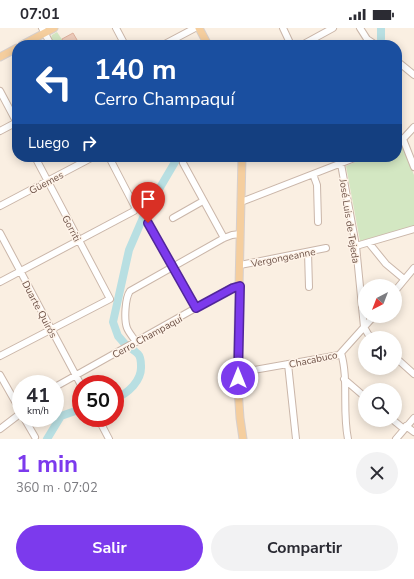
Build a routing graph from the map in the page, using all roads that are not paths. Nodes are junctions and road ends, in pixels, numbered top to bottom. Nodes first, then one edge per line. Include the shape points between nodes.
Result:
1 (54, 28) edge
2 (116, 28) edge
3 (195, 28) edge
4 (199, 28) edge
5 (282, 28) edge
6 (333, 28) edge
7 (360, 28) edge
8 (44, 30) edge
9 (313, 39) edge
10 (29, 40) edge
11 (49, 40) edge
12 (123, 40) edge
13 (172, 40) edge
14 (205, 40) edge
15 (288, 40) edge
16 (368, 40) edge
17 (12, 51) edge
18 (0, 57) edge
19 (402, 65) edge
20 (414, 75) edge
21 (0, 91) edge
22 (12, 113) edge
23 (12, 125) edge
24 (414, 127) edge
25 (0, 131) edge
26 (402, 138) edge
27 (402, 144) edge
28 (38, 162) edge
29 (84, 162) edge
30 (111, 162) edge
31 (242, 162) edge
32 (345, 162) edge
33 (183, 163) dead end
34 (340, 164) junction
35 (414, 167) edge
36 (313, 174) junction
37 (48, 181) junction
38 (203, 201) junction
39 (241, 202) junction
40 (0, 206) edge
41 (173, 218) dead end
42 (318, 222) dead end
43 (148, 223) dead end
44 (414, 229) edge
45 (0, 233) edge
46 (240, 234) junction
47 (224, 238) junction
48 (78, 240) junction
49 (369, 243) junction
50 (356, 246) junction
51 (326, 248) dead end
52 (308, 252) junction
53 (240, 265) junction
54 (174, 268) junction
55 (414, 268) edge
56 (20, 271) junction
57 (406, 277) junction
58 (414, 280) edge
59 (0, 282) edge
60 (402, 282) edge
61 (240, 286) junction
62 (309, 287) dead end
63 (196, 308) junction
64 (368, 323) edge
65 (364, 327) junction
66 (50, 329) junction
67 (366, 331) edge
68 (136, 342) junction
69 (341, 353) junction
70 (0, 356) edge
71 (288, 364) junction
72 (402, 364) edge
73 (237, 373) junction
74 (414, 374) edge
75 (0, 375) edge
76 (76, 375) joint
77 (344, 379) junction
78 (358, 391) edge
79 (12, 396) edge
80 (414, 418) edge
81 (12, 419) edge
82 (402, 426) edge
83 (29, 427) edge
84 (103, 427) edge
85 (405, 428) junction
86 (0, 429) edge
87 (414, 432) edge
88 (35, 437) dead end
89 (109, 439) edge
90 (243, 439) edge
91 (296, 439) edge
92 (348, 439) edge
93 (396, 439) edge

1 - 8 main road
2 - 12 street
3 - 13 street
4 - 14 main road
5 - 15 street
6 - 9 street
7 - 16 street
8 - 10 main road
8 - 11 street
17 - 18 main road
19 - 20 street
21 - 22 street
23 - 25 street
24 - 26 street
27 - 35 street
28 - 37 street, Gorriti
29 - 37 street, Güemes
30 - 48 street via 136,210
31 - 39 main road
32 - 34 street
33 - 38 street
34 - 36 street
34 - 50 street, José Luis de Tejeda
36 - 39 street
36 - 42 street via 317,185
37 - 40 street, Güemes
37 - 48 street, Gorriti
38 - 41 street
38 - 47 street
39 - 46 main road
43 - 54 street
44 - 49 street
45 - 56 street, Duarte Quirós
46 - 47 street
46 - 53 main road
47 - 54 street
48 - 56 street
48 - 66 street, Gorriti via 110,299
49 - 50 street
49 - 57 street via 386,264
50 - 65 street, José Luis de Tejeda
51 - 52 street, Vergongeanne
52 - 53 street, Vergongeanne
52 - 62 street
53 - 61 main road
54 - 63 street
54 - 68 street via 130,291 127,297 126,322
55 - 57 street
56 - 59 street
56 - 66 street, Duarte Quirós
57 - 58 street
57 - 60 street
61 - 63 street, Cerro Champaquí
61 - 73 main road
63 - 68 street, Cerro Champaquí
64 - 65 street, Chacabuco
65 - 67 street
65 - 69 street, Chacabuco
66 - 70 street
66 - 76 street, Duarte Quirós
68 - 76 street, Cerro Champaquí
69 - 71 street, Chacabuco
69 - 77 street
71 - 73 street, Chacabuco
71 - 91 street
72 - 74 street
73 - 90 main road
75 - 79 street
77 - 78 street
77 - 92 street
80 - 85 street
81 - 86 street
82 - 85 street
83 - 88 street
84 - 89 street
85 - 87 street
85 - 93 street

